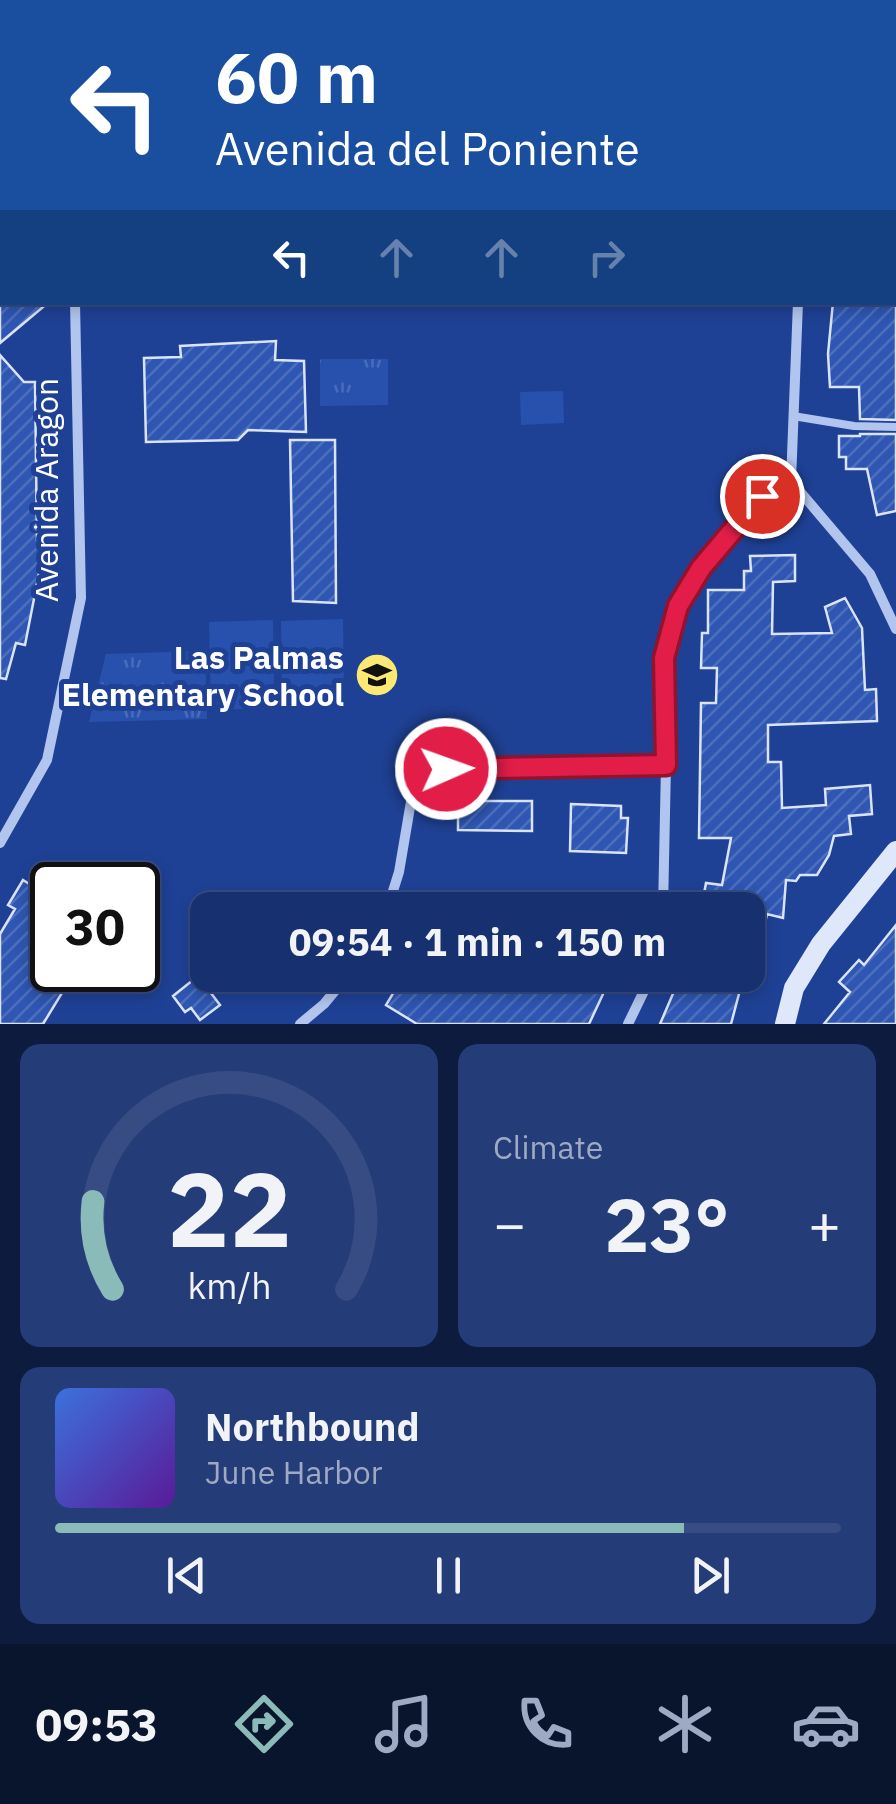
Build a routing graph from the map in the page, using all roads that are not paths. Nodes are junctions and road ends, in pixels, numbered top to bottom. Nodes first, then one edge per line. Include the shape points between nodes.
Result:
1 (75, 305) edge
2 (798, 305) edge
3 (793, 416) junction
4 (896, 426) edge
5 (791, 481) junction
6 (896, 629) edge
7 (666, 765) junction
8 (0, 842) edge
9 (896, 851) edge
10 (392, 892) edge
11 (663, 892) edge
12 (334, 992) edge
13 (644, 992) edge
14 (300, 1024) edge
15 (628, 1024) edge
16 (785, 1024) edge

1 - 8 street, Avenida Aragon via 81,598 47,760
2 - 3 street
3 - 4 lane
3 - 5 street
5 - 6 street via 870,574
5 - 7 street via 762,496 678,606 664,658
7 - 10 street via 446,769 415,778
7 - 11 street
9 - 16 street via 821,944 794,988
12 - 14 street
13 - 15 street

